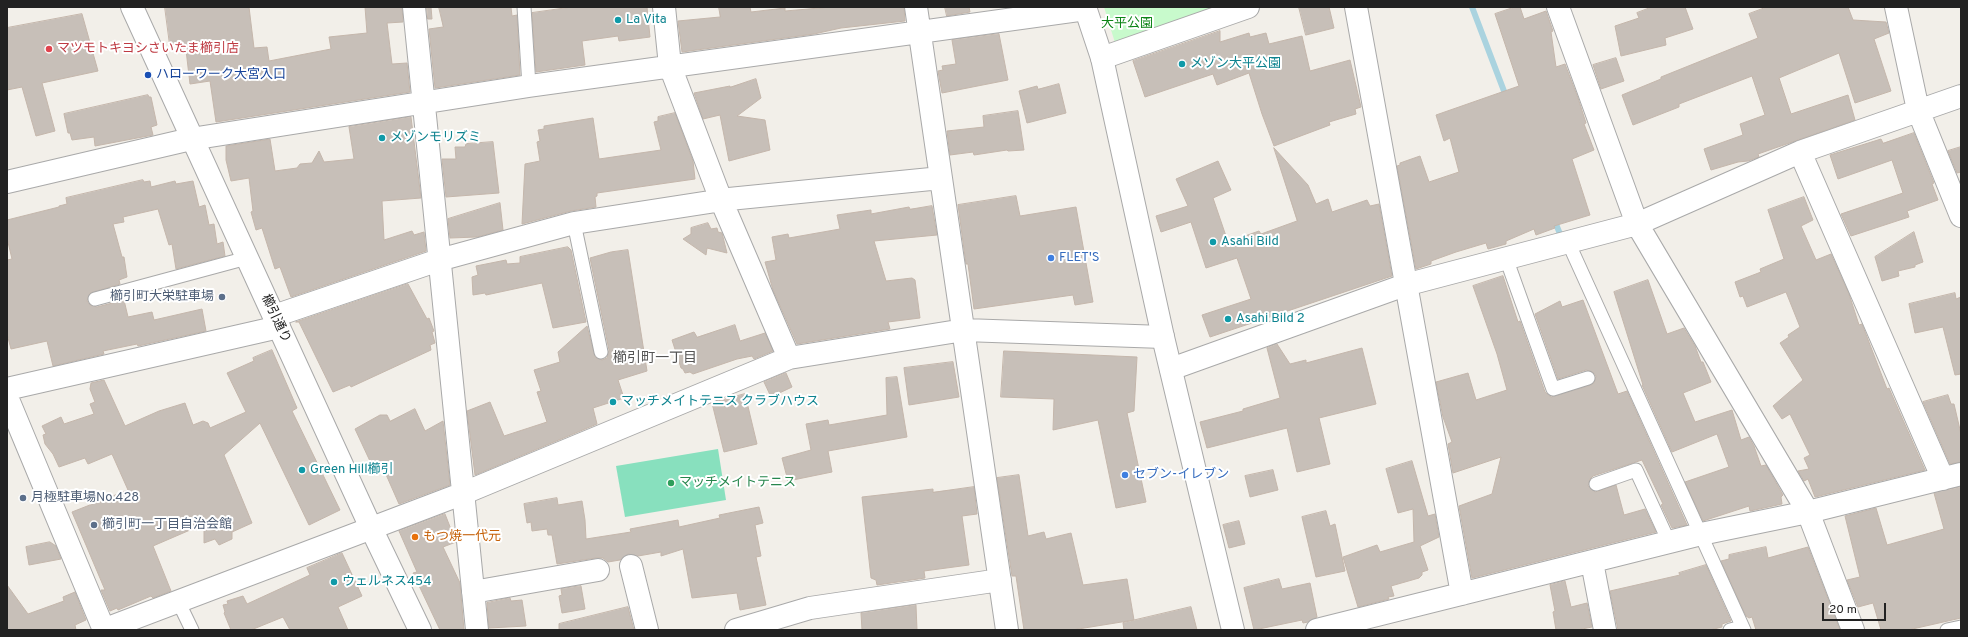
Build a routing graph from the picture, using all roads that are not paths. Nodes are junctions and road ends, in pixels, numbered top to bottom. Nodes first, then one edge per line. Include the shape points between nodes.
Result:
1 (132, 7) edge
2 (414, 7) edge
3 (524, 7) edge
4 (664, 7) edge
5 (916, 7) edge
6 (1248, 7) edge
7 (1356, 7) edge
8 (1558, 7) edge
9 (1896, 7) edge
10 (1085, 8) edge
11 (920, 32) junction
12 (1102, 58) junction
13 (670, 66) junction
14 (529, 86) junction
15 (1961, 96) edge
16 (423, 103) junction
17 (1918, 110) junction
18 (191, 139) junction
19 (1800, 152) junction
20 (942, 178) junction
21 (7, 182) edge
22 (721, 200) junction
23 (1961, 216) edge
24 (574, 223) junction
25 (1637, 224) junction
26 (1568, 242) junction
27 (247, 258) junction
28 (1506, 258) junction
29 (439, 260) junction
30 (1405, 285) junction
31 (95, 299) dead end
32 (276, 322) junction
33 (964, 330) junction
34 (1163, 337) junction
35 (601, 352) dead end
36 (789, 358) junction
37 (1171, 369) junction
38 (1588, 378) dead end
39 (7, 389) edge
40 (7, 398) edge
41 (1952, 476) edge
42 (1596, 484) dead end
43 (464, 493) junction
44 (1808, 512) junction
45 (371, 528) junction
46 (1701, 534) junction
47 (1668, 542) junction
48 (1592, 562) junction
49 (631, 566) dead end
50 (598, 570) dead end
51 (1000, 580) junction
52 (473, 592) junction
53 (1462, 594) junction
54 (178, 601) junction
55 (1374, 623) edge
56 (1961, 627) edge
57 (1739, 629) edge
58 (103, 630) edge
59 (192, 630) edge
60 (420, 630) edge
61 (477, 630) edge
62 (647, 630) edge
63 (736, 630) edge
64 (1007, 630) edge
65 (1233, 630) edge
66 (1317, 630) edge
67 (1605, 630) edge
68 (1853, 630) edge
69 (1947, 630) edge

1 - 18 street, 櫛引通り
2 - 16 street
3 - 14 lane
4 - 13 street
5 - 11 street
6 - 12 street
7 - 30 street
8 - 25 street
9 - 17 street
10 - 11 street
10 - 12 street
11 - 13 street
11 - 20 street
12 - 34 street
13 - 14 street
13 - 22 street
14 - 16 street
15 - 17 street
16 - 18 street
16 - 29 street
17 - 19 street
17 - 23 street
18 - 21 street
18 - 27 street, 櫛引通り
19 - 25 street
19 - 41 street
20 - 22 street
20 - 33 street
22 - 24 street
22 - 36 street
24 - 29 street
24 - 35 lane
25 - 26 street
25 - 44 street
26 - 28 street
26 - 46 lane
27 - 31 lane
27 - 32 street, 櫛引通り
28 - 30 street
28 - 38 lane via 1553,389
29 - 32 street
29 - 43 street
30 - 37 street
30 - 53 street
32 - 39 street
32 - 45 street, 櫛引通り
33 - 34 street
33 - 36 street
33 - 51 street
34 - 37 street
36 - 43 street
37 - 65 street
40 - 58 street
41 - 44 street
42 - 47 lane via 1636,470
43 - 45 street
43 - 52 street
44 - 46 street
44 - 68 street
45 - 54 street
45 - 60 street, 櫛引通り
46 - 47 street
46 - 57 lane
47 - 48 street
48 - 53 street
48 - 67 street
49 - 62 street
50 - 52 street
51 - 63 street via 810,608
51 - 64 street
52 - 61 street
53 - 55 street
54 - 58 street
54 - 59 lane
55 - 66 street
56 - 69 lane

